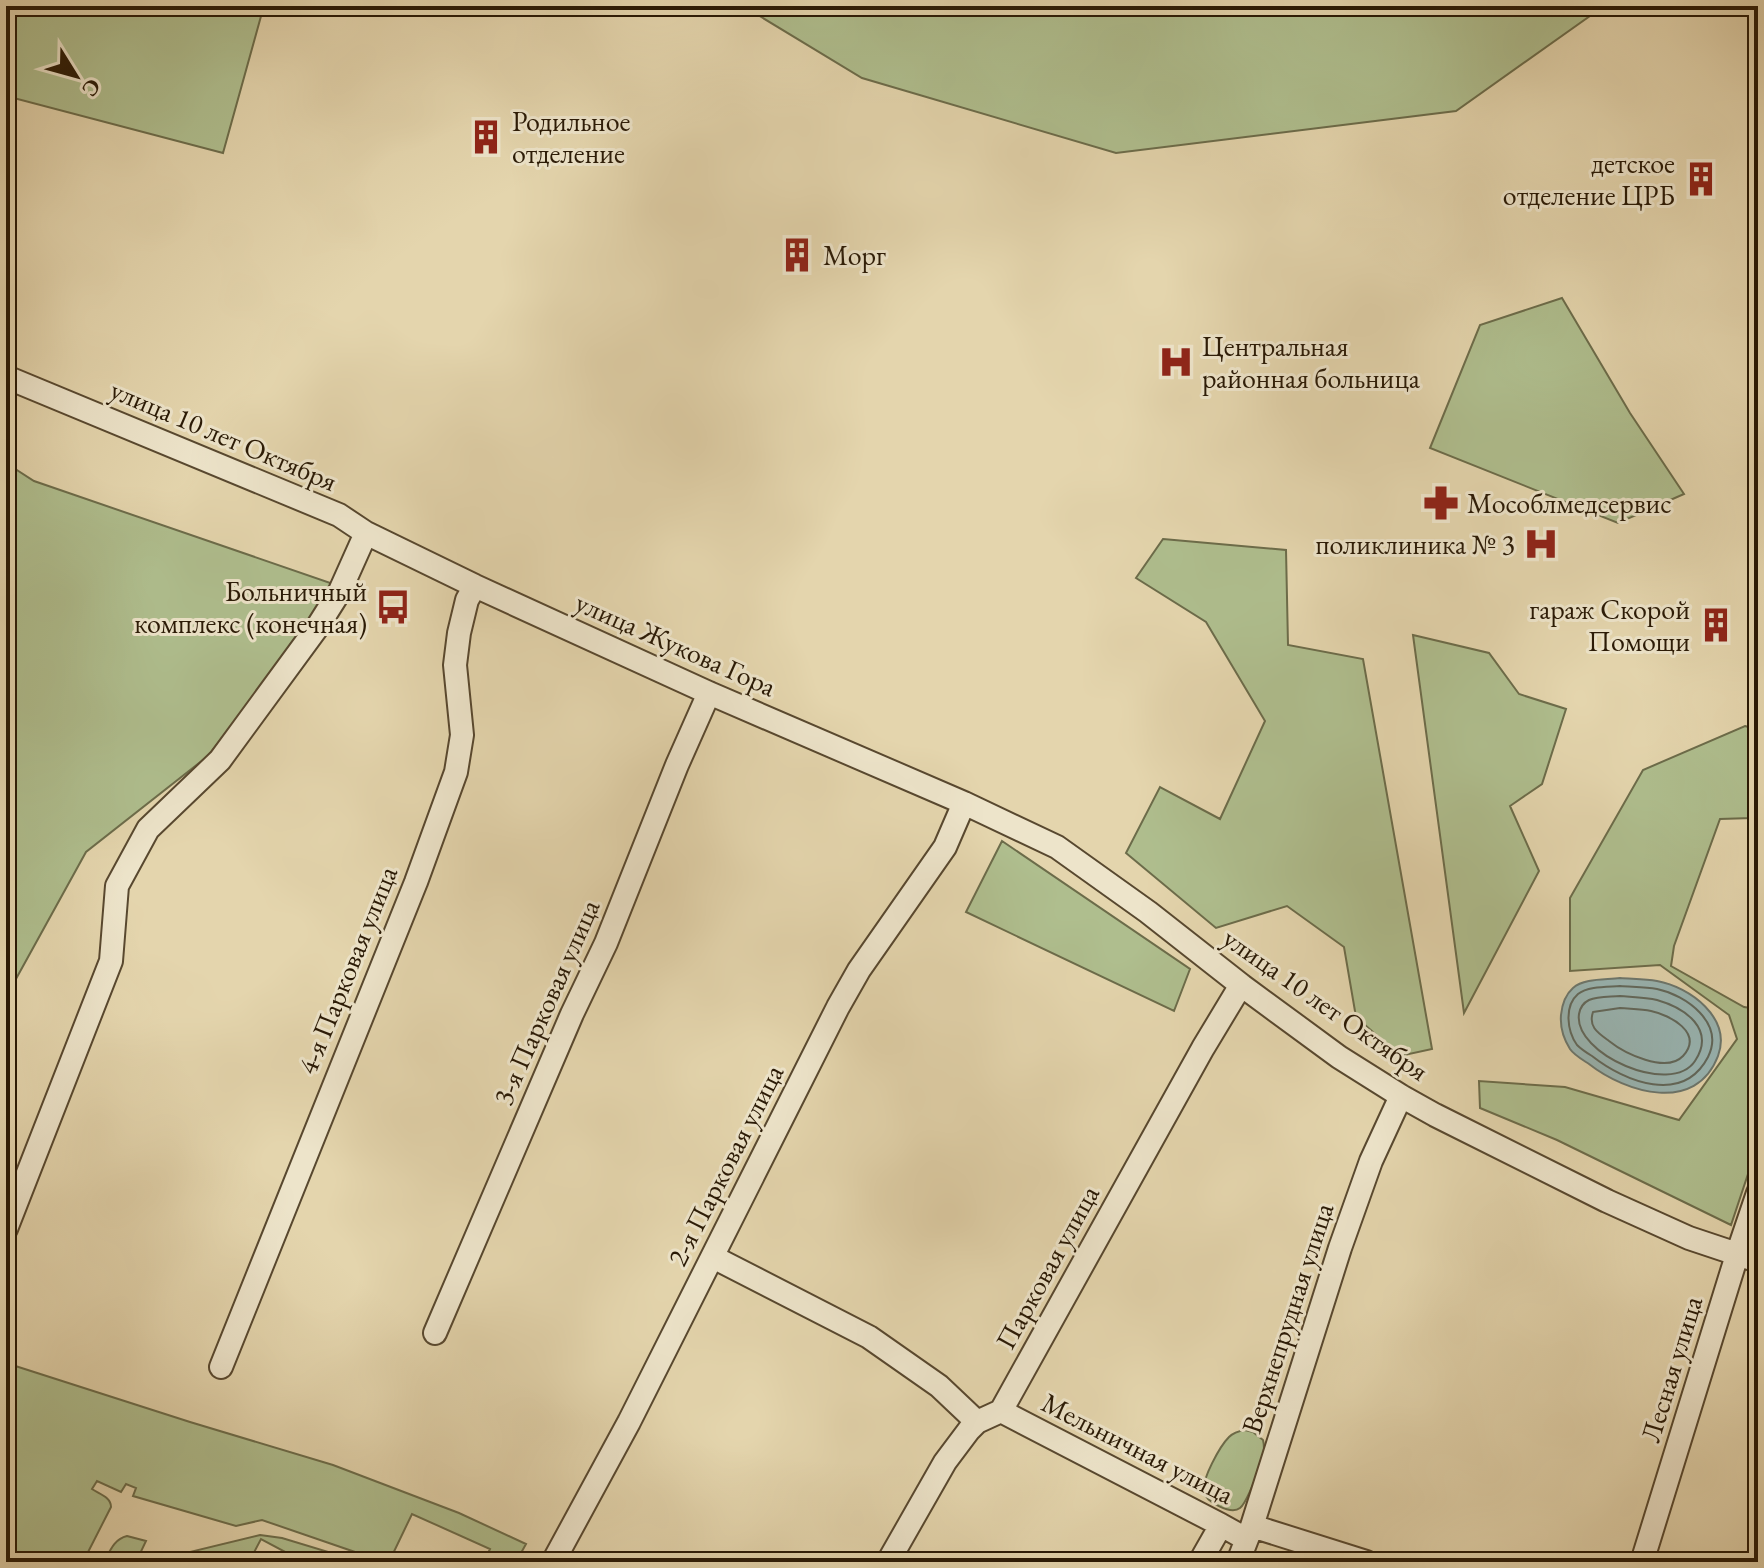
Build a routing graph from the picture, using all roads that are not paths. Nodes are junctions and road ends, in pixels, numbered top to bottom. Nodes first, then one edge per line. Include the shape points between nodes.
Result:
1 (6, 377) edge
2 (366, 533) junction
3 (475, 586) junction
4 (709, 693) junction
5 (964, 803) junction
6 (1241, 985) junction
7 (1401, 1096) junction
8 (1758, 1193) edge
9 (6, 1229) edge
10 (713, 1257) junction
11 (1747, 1258) edge
12 (435, 1333) dead end
13 (221, 1367) dead end
14 (1001, 1411) junction
15 (977, 1422) junction
16 (1221, 1525) junction
17 (1249, 1533) junction
18 (553, 1562) edge
19 (888, 1562) edge
20 (1200, 1562) edge
21 (1238, 1562) edge
22 (1366, 1562) edge
23 (1642, 1562) edge

1 - 2 street, улица 10 лет Октября via 339,515
2 - 3 street, улица Жукова Гора
2 - 9 street via 316,629 220,760 148,829 117,886 111,961
3 - 4 street, улица Жукова Гора
3 - 13 street, 4-я Парковая улица via 467,600 455,665 462,735 456,772
4 - 5 street, улица Жукова Гора
4 - 12 street, 3-я Парковая улица
5 - 6 street, улица 10 лет Октября via 1057,847
5 - 10 street, 2-я Парковая улица via 945,847 838,1007
6 - 7 street, улица 10 лет Октября
6 - 14 street, Парковая улица
7 - 11 street, улица 10 лет Октября via 1607,1201
7 - 17 street, Верхнепрудная улица via 1340,1248
8 - 11 street, Лесная улица
10 - 15 street via 869,1337 939,1386
10 - 18 street, 2-я Парковая улица
11 - 23 street, Лесная улица
14 - 15 street
14 - 16 street, Мельничная улица
15 - 19 street via 945,1462
16 - 17 street, Мельничная улица
16 - 20 street
17 - 21 street, Верхнепрудная улица
17 - 22 street, Мельничная улица

